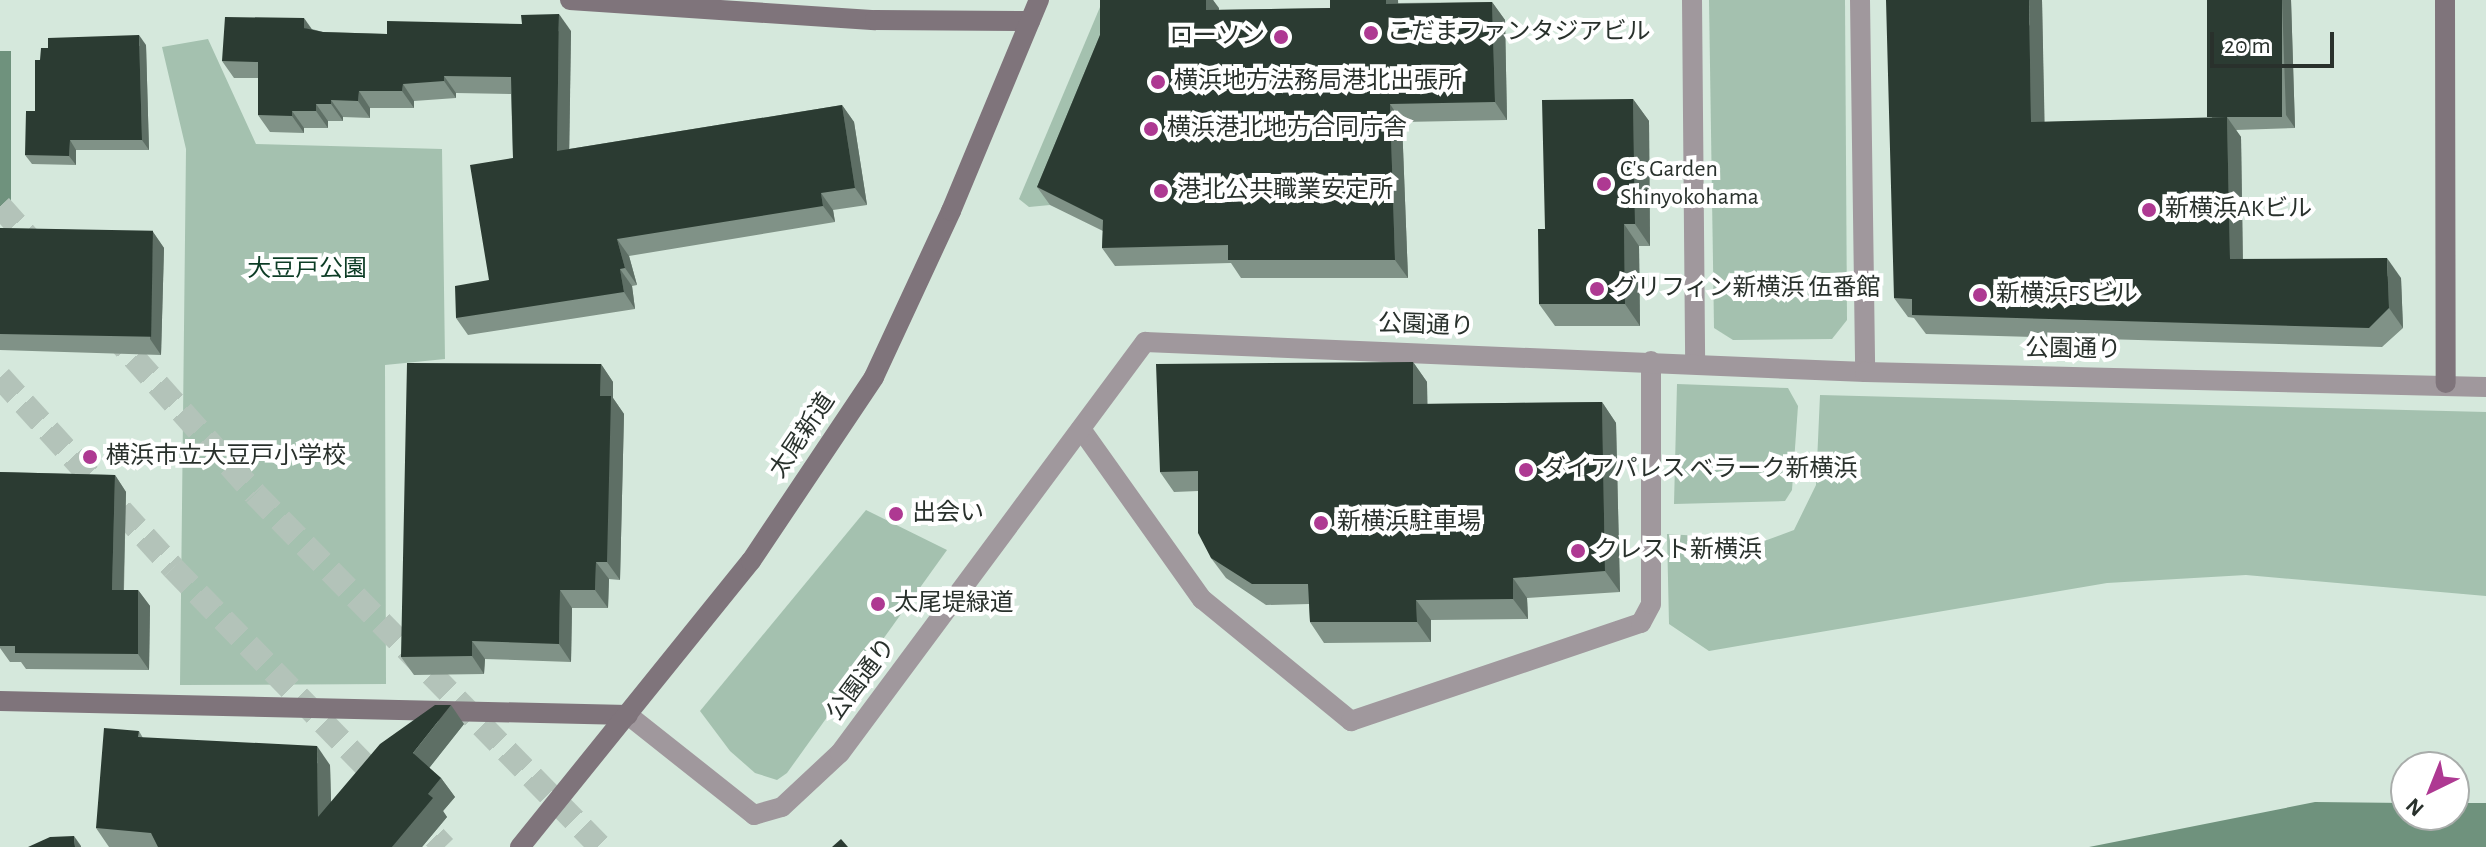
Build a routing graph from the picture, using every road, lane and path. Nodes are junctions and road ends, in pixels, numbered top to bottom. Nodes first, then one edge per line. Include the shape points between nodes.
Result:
1 (570, 0) edge
2 (1039, 0) edge
3 (1692, 0) edge
4 (1860, 0) edge
5 (2445, 0) edge
6 (1030, 21) junction
7 (1651, 361) junction
8 (1695, 363) junction
9 (1865, 372) junction
10 (2446, 383) junction
11 (2486, 387) edge
12 (1081, 429) junction
13 (0, 701) edge
14 (628, 715) junction
15 (520, 847) edge

1 - 6 street via 875,20
2 - 6 street, 太尾新道
3 - 8 street
4 - 9 street
5 - 10 street
6 - 14 street, 太尾新道 via 874,377 751,561
7 - 8 street, 公園通り
7 - 12 street, 公園通り via 1145,342
7 - 12 street via 1651,604 1641,623 1351,721 1202,599
8 - 9 street, 公園通り
9 - 10 street, 公園通り
10 - 11 street, 公園通り
12 - 14 street, 公園通り via 840,753 782,807 754,815
13 - 14 street
14 - 15 street, 太尾新道

